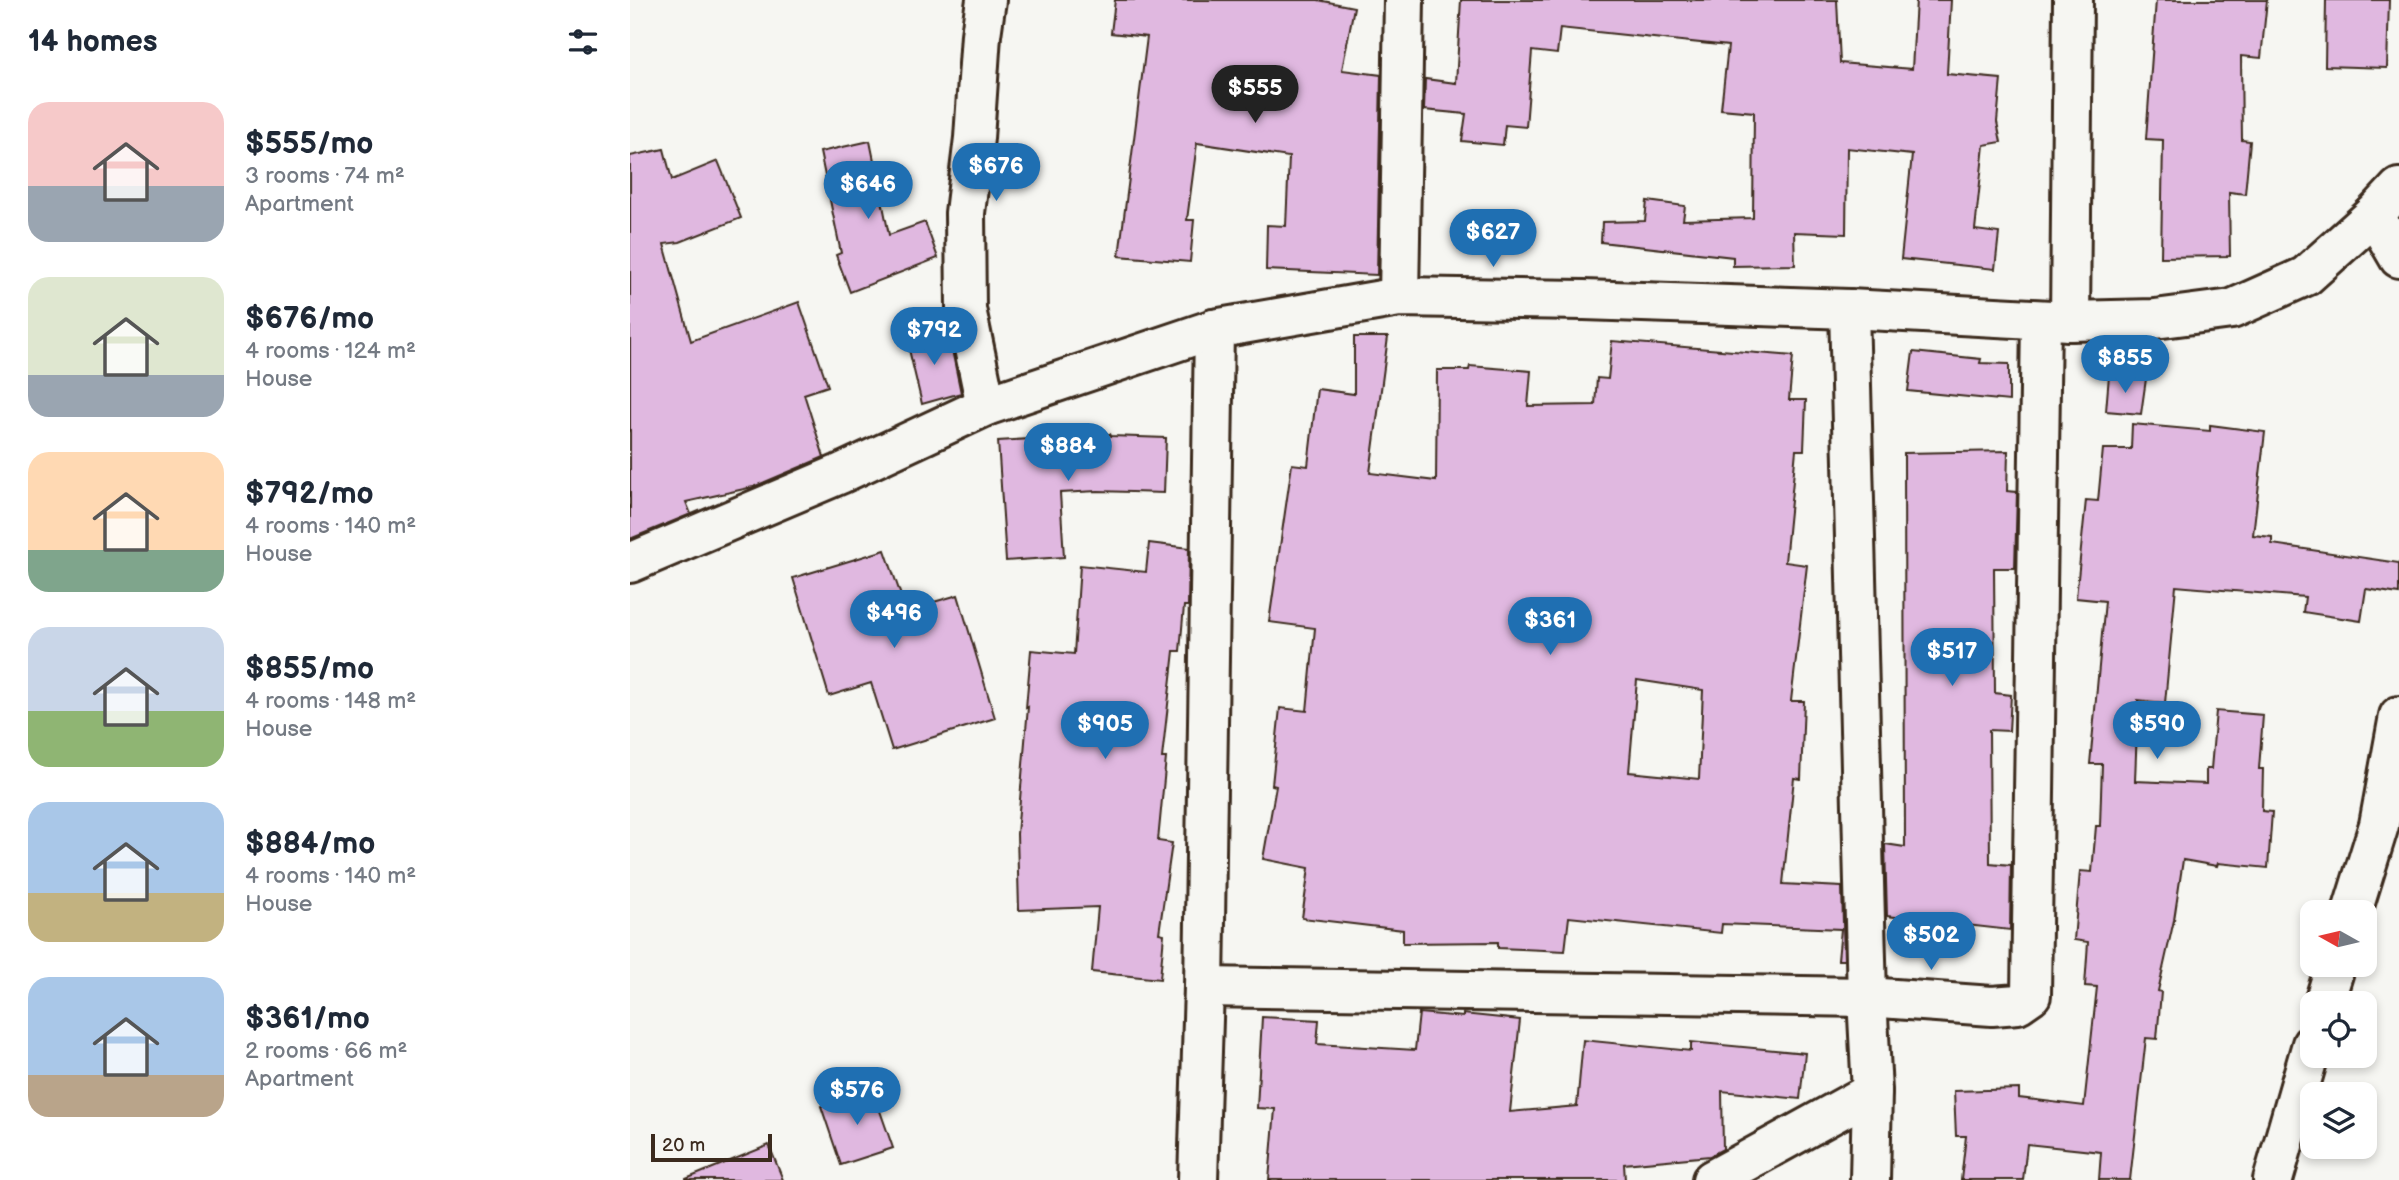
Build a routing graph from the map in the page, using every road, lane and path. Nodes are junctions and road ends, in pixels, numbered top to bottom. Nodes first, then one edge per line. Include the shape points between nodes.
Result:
1 (986, 0) edge
2 (1404, 0) edge
3 (2073, 0) edge
4 (2399, 188) edge
5 (2374, 215) junction
6 (2399, 258) edge
7 (1399, 297) junction
8 (1849, 309) junction
9 (2056, 321) junction
10 (1213, 329) junction
11 (986, 406) junction
12 (630, 563) edge
13 (2399, 716) edge
14 (2389, 827) edge
15 (2357, 900) edge
16 (1204, 987) junction
17 (1867, 997) junction
18 (2305, 1068) edge
19 (1872, 1092) junction
20 (1198, 1180) edge
21 (1712, 1180) edge
22 (1870, 1180) edge
23 (2273, 1180) edge

1 - 11 street via 965,213 966,309
2 - 7 street
3 - 9 street
4 - 5 street
5 - 6 street
5 - 9 street via 2306,276 2232,309 2155,319
7 - 8 street
7 - 10 street
8 - 9 street
8 - 17 street
9 - 17 street via 2031,995 2018,1004 1992,1006
10 - 11 street
10 - 16 street
11 - 12 street
13 - 14 street
14 - 15 street
16 - 17 street
16 - 20 street
17 - 19 street
18 - 23 street
19 - 21 street
19 - 22 street

